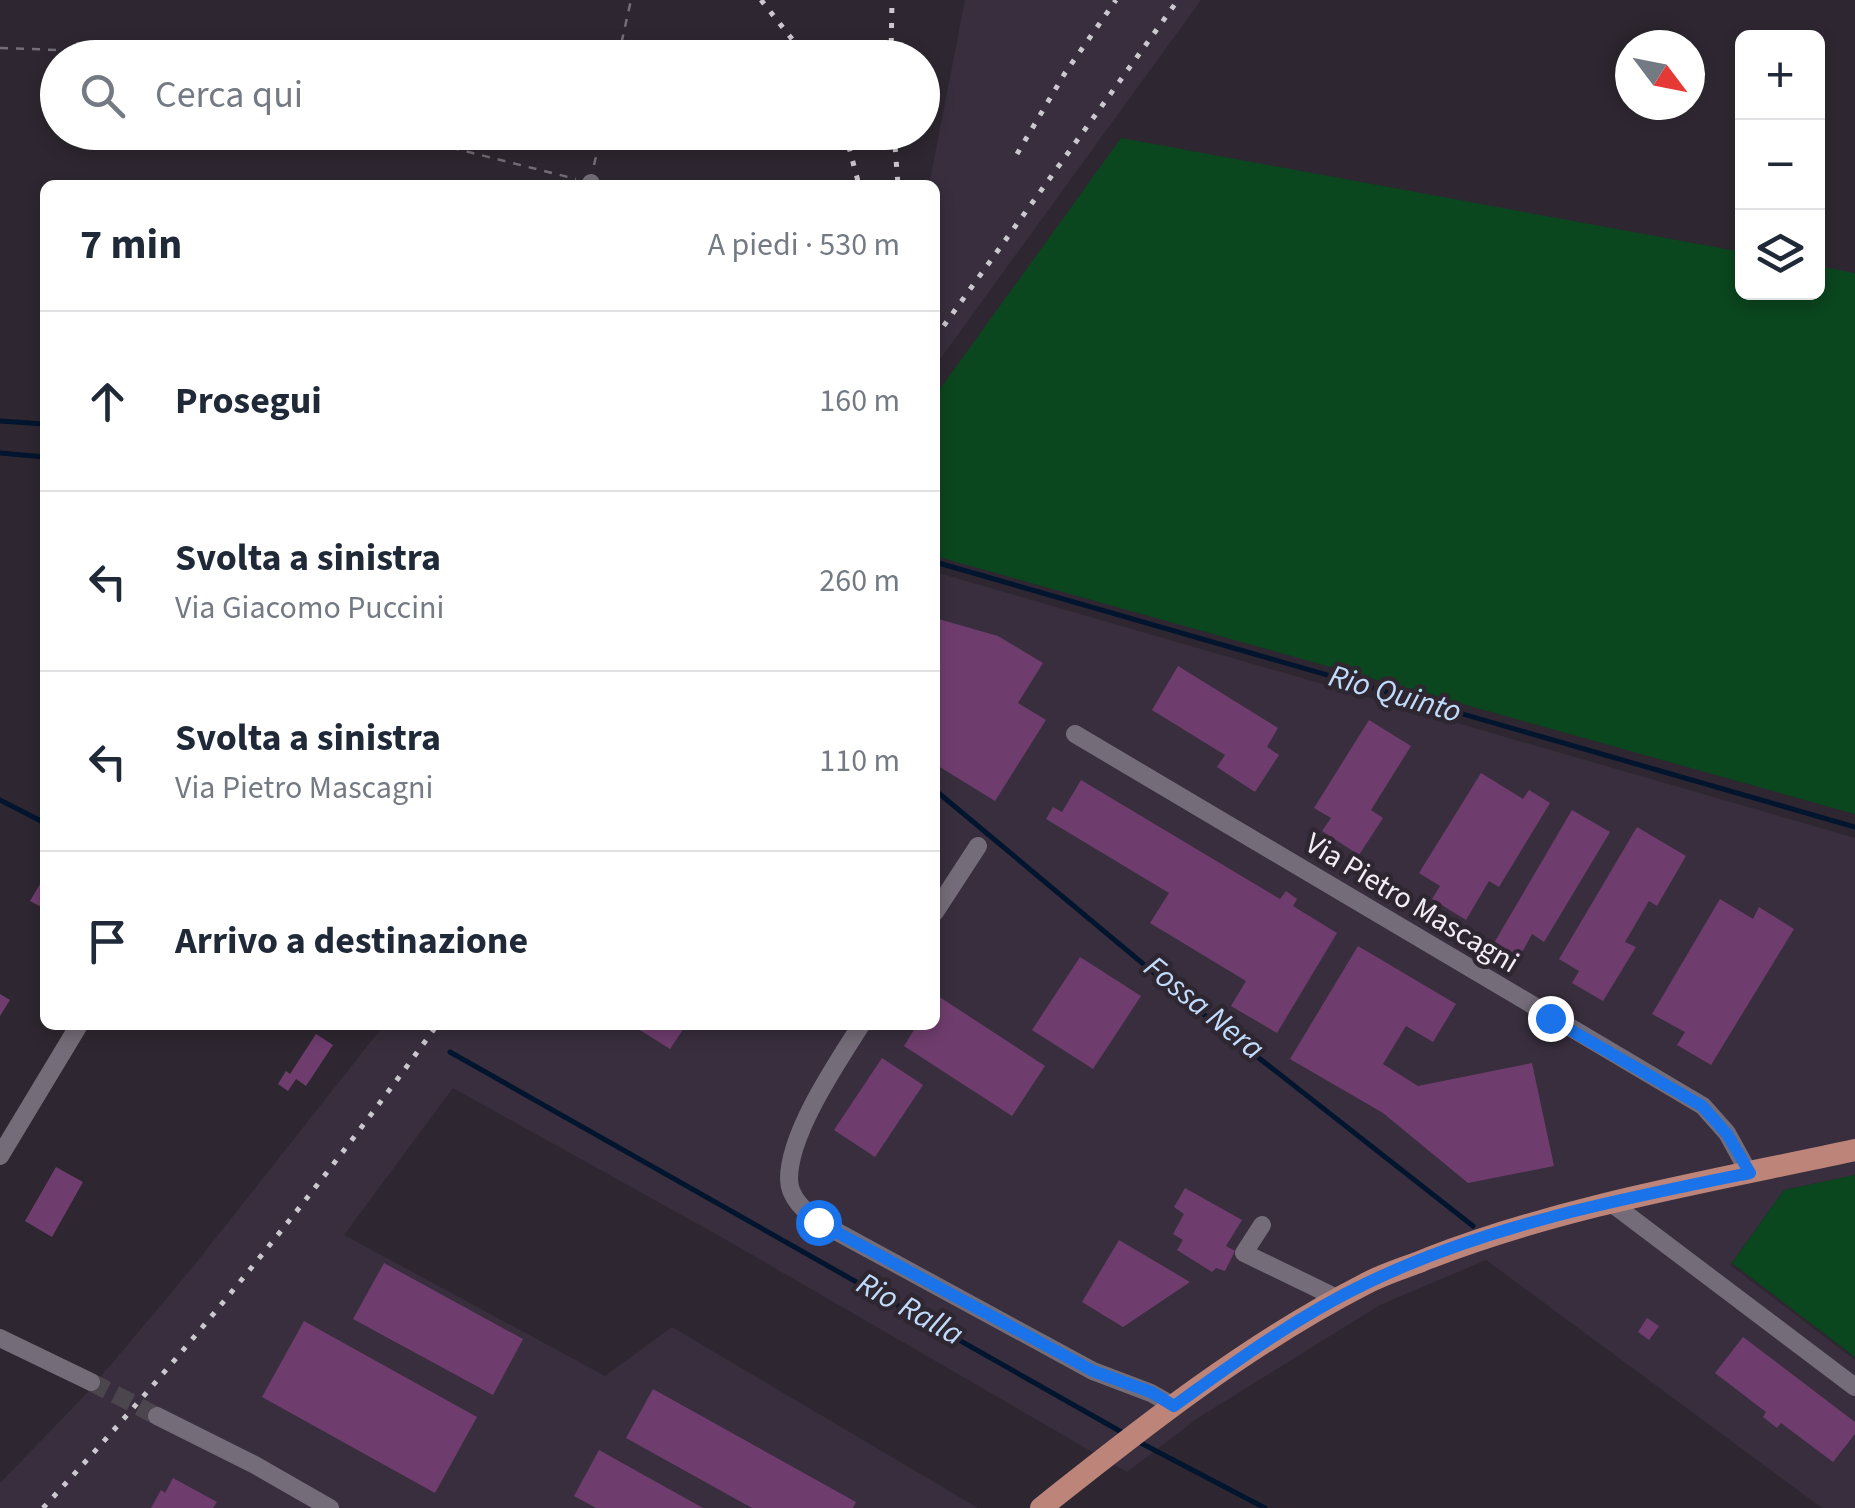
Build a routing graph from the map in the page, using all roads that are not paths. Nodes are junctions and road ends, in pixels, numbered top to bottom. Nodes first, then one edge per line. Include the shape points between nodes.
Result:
1 (1075, 734) dead end
2 (978, 846) dead end
3 (940, 904) edge
4 (76, 1030) edge
5 (858, 1030) edge
6 (1855, 1150) edge
7 (0, 1156) edge
8 (1750, 1173) junction
9 (1610, 1202) junction
10 (1262, 1224) dead end
11 (1339, 1298) junction
12 (0, 1338) edge
13 (91, 1382) tunnel mouth
14 (1855, 1387) edge
15 (1174, 1406) junction
16 (157, 1416) tunnel mouth
17 (330, 1508) edge
18 (1041, 1508) edge

1 - 8 street, Via Pietro Mascagni via 1702,1106
2 - 3 street
4 - 7 street
5 - 15 street via 796,1144 788,1181 799,1206 1093,1371
6 - 8 main road
8 - 9 main road
9 - 11 main road via 1479,1238
9 - 14 street
10 - 11 street via 1244,1253
11 - 15 main road via 1262,1342
12 - 13 street
15 - 18 main road
16 - 17 street

